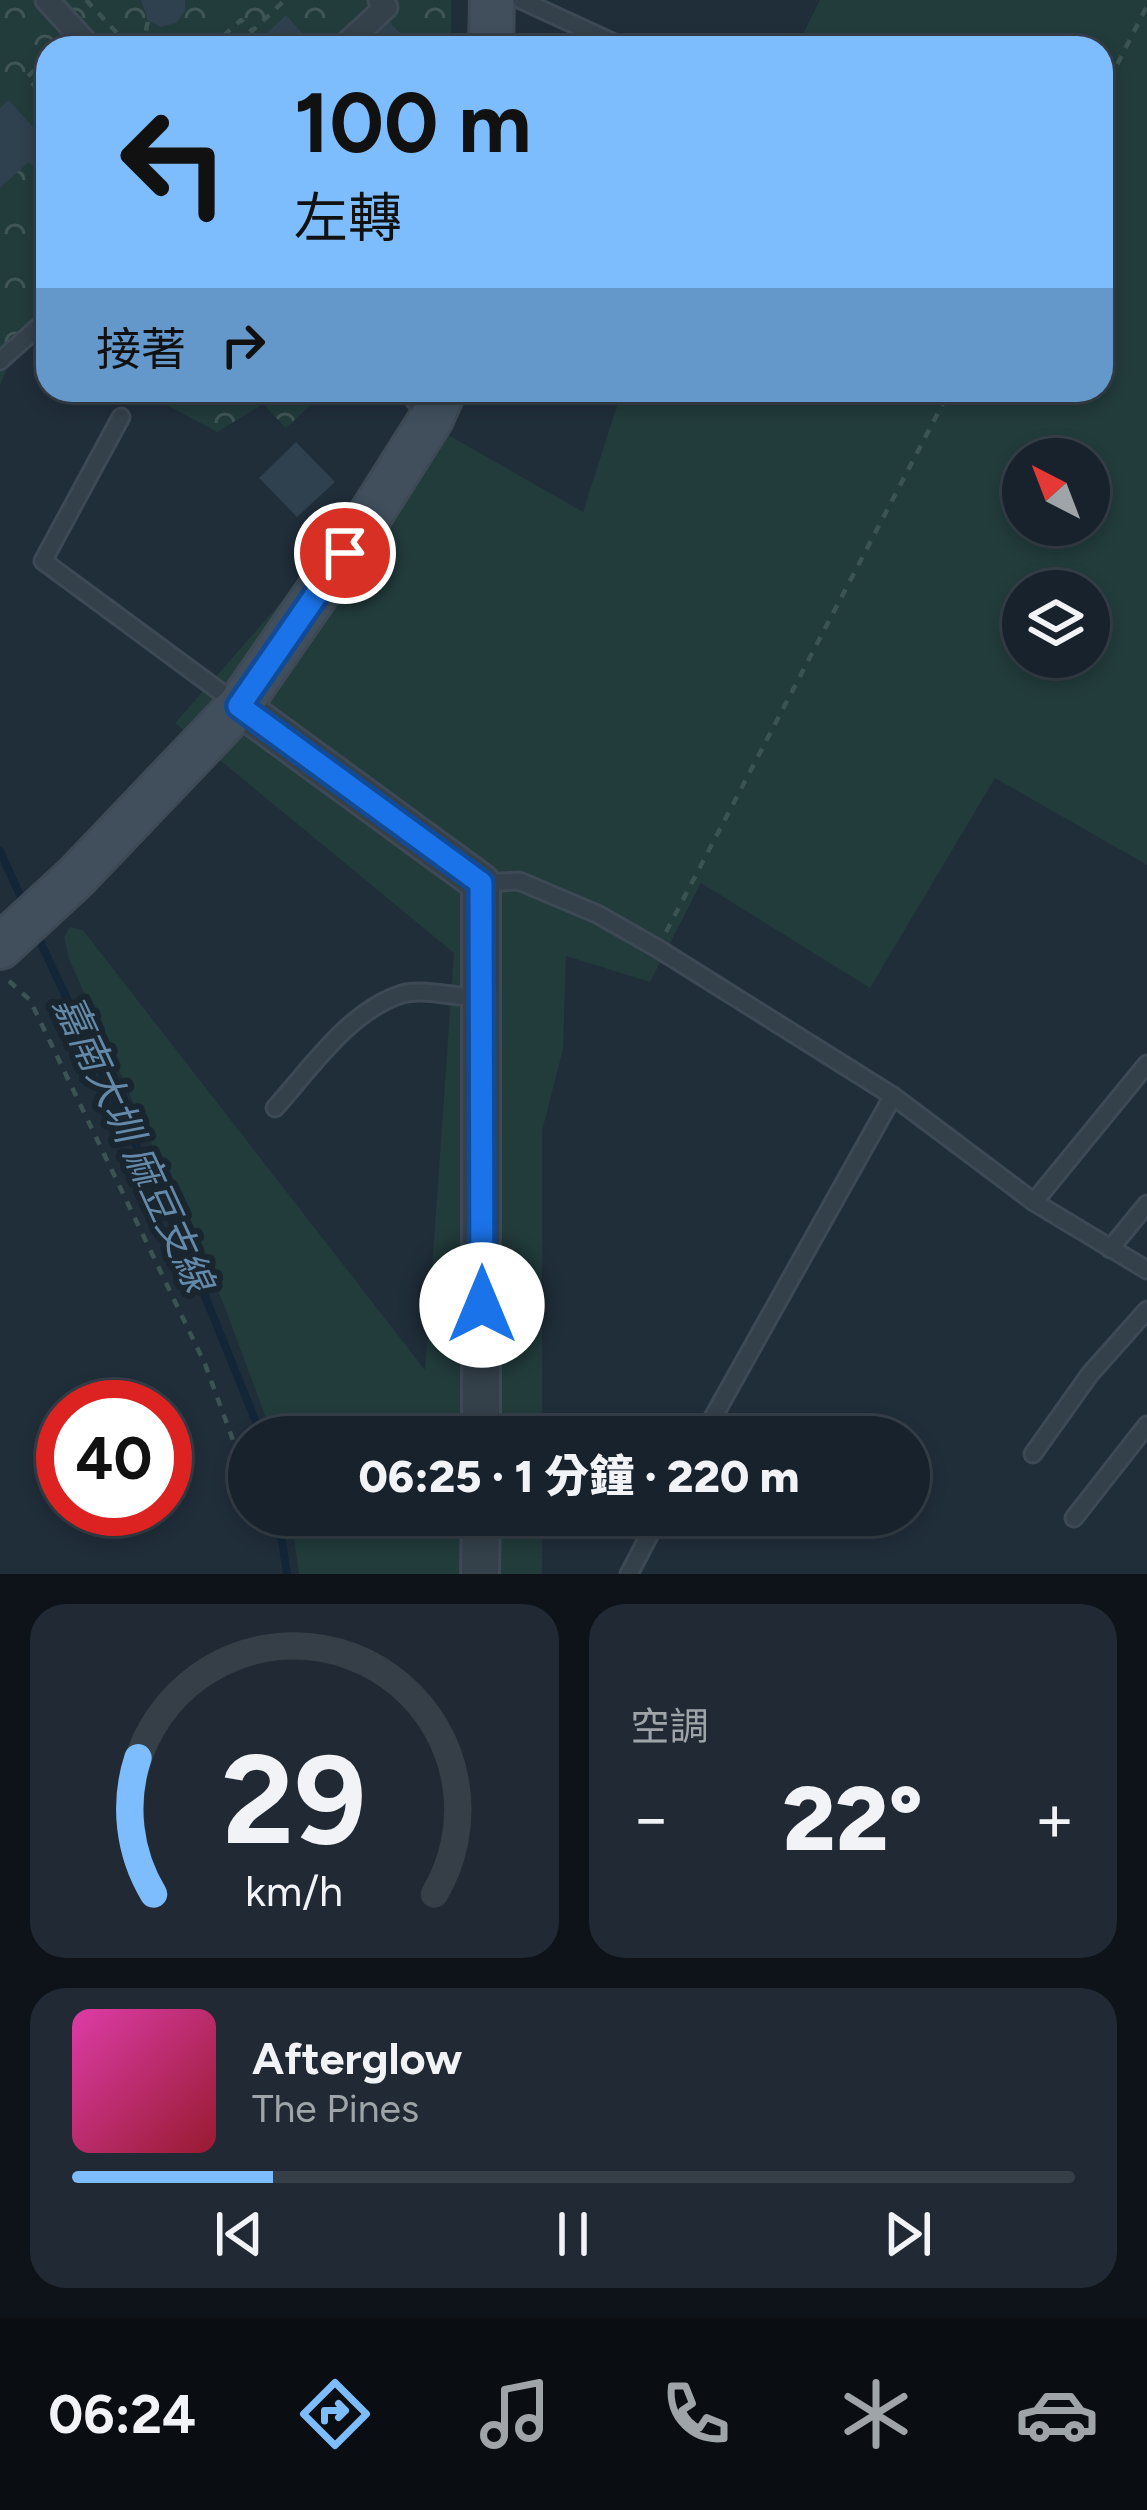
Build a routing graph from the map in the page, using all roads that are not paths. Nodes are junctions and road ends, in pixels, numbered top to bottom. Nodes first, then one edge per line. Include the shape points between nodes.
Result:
1 (380, 0) edge
2 (492, 0) edge
3 (521, 0) edge
4 (51, 1) edge
5 (81, 36) edge
6 (355, 36) edge
7 (491, 36) edge
8 (600, 36) edge
9 (36, 329) edge
10 (0, 362) edge
11 (425, 402) edge
12 (121, 417) dead end
13 (239, 706) junction
14 (481, 883) junction
15 (0, 947) edge
16 (483, 998) junction
17 (1147, 1064) edge
18 (893, 1096) junction
19 (275, 1108) dead end
20 (1034, 1202) junction
21 (1147, 1204) edge
22 (1110, 1249) junction
23 (1147, 1270) edge
24 (1147, 1310) edge
25 (481, 1416) edge
26 (714, 1416) edge
27 (1147, 1425) edge
28 (1033, 1454) dead end
29 (1073, 1518) dead end
30 (481, 1536) edge
31 (649, 1536) edge
32 (480, 1574) edge
33 (629, 1574) edge

1 - 6 street via 386,7
2 - 7 main road
3 - 8 lane
4 - 5 street
9 - 10 lane
11 - 13 main road via 316,597
12 - 13 lane via 43,561
13 - 14 street
13 - 15 main road
14 - 16 street
14 - 18 lane via 519,881 597,914
16 - 19 lane via 405,993 366,1013
16 - 25 street
17 - 20 lane
18 - 20 lane
18 - 26 lane
20 - 22 lane
21 - 22 lane
22 - 23 lane
24 - 28 lane
27 - 29 lane
30 - 32 street
31 - 33 lane

